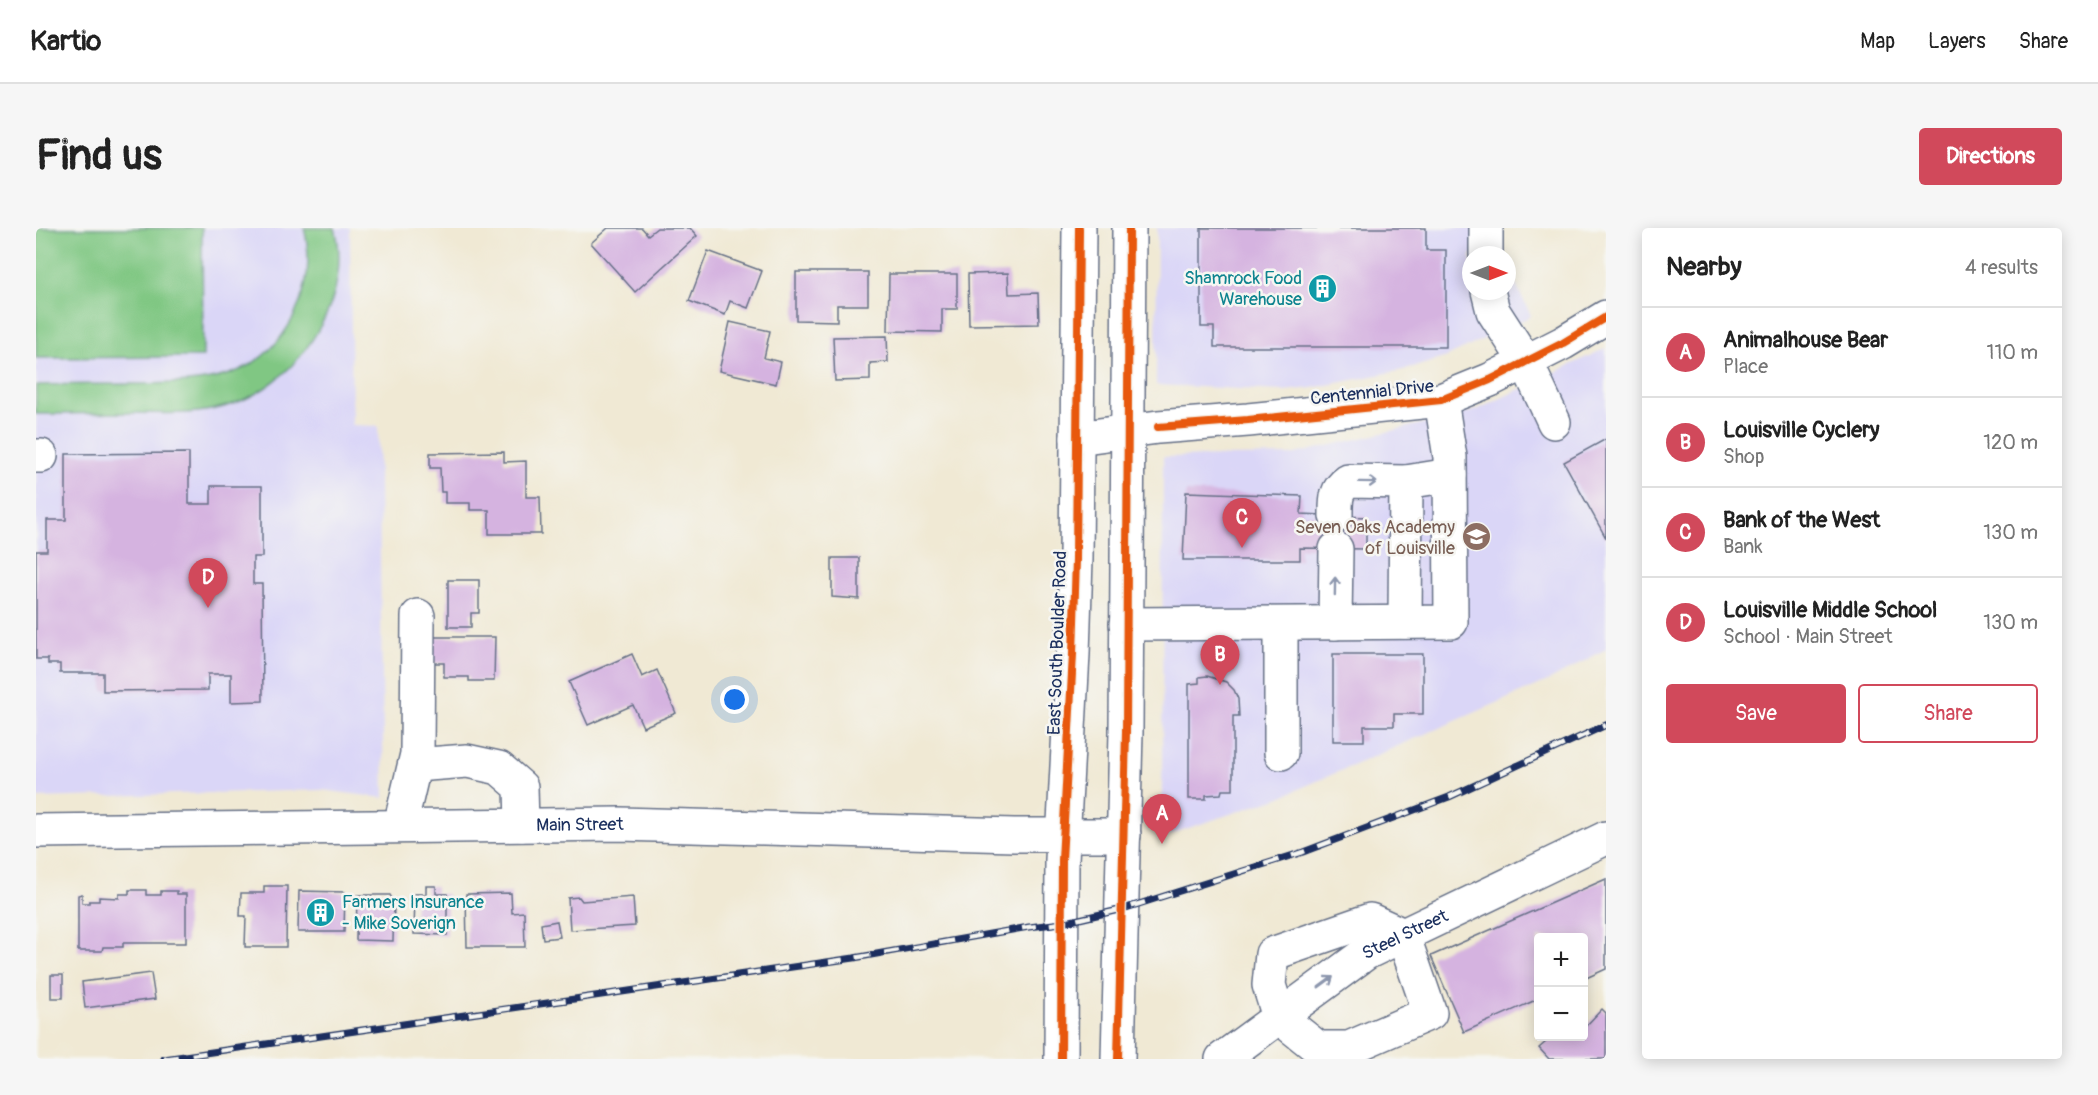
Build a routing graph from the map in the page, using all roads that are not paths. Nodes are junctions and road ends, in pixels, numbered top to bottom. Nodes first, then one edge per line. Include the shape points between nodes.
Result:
1 (1078, 228) edge
2 (1129, 228) edge
3 (1486, 228) edge
4 (1486, 246) edge
5 (1490, 300) edge
6 (1606, 317) edge
7 (1526, 362) junction
8 (1441, 400) junction
9 (1554, 422) dead end
10 (1128, 431) junction
11 (1077, 438) junction
12 (1450, 475) junction
13 (1406, 482) junction
14 (1336, 516) dead end
15 (1336, 549) dead end
16 (418, 616) dead end
17 (1335, 622) junction
18 (1405, 622) junction
19 (1126, 624) junction
20 (1281, 624) junction
21 (1281, 753) dead end
22 (415, 765) junction
23 (522, 825) junction
24 (400, 826) junction
25 (36, 831) edge
26 (1124, 835) junction
27 (1064, 836) junction
28 (1606, 838) edge
29 (1403, 935) junction
30 (1279, 1017) junction
31 (1061, 1059) edge
32 (1118, 1059) edge
33 (1222, 1059) edge

1 - 11 street, East South Boulder Road
2 - 10 street
3 - 4 street
5 - 7 street via 1493,311
6 - 7 street, Centennial Drive
7 - 8 street, Centennial Drive
7 - 9 street
8 - 10 street, Centennial Drive
8 - 12 street
10 - 11 street, Centennial Drive
10 - 19 street
11 - 27 street, East South Boulder Road via 1073,654
12 - 13 street
12 - 18 street via 1451,622
14 -> 13 street via 1336,495 1348,481
13 - 18 street
17 -> 15 street
16 - 22 street
17 - 18 street
17 - 20 street
19 - 20 street
19 - 26 street
20 - 21 street
22 - 23 street via 467,761 499,768 521,787
22 - 24 street
23 - 24 street, Main Street
23 - 27 street, Main Street
24 - 25 street, Main Street
26 - 27 street, Main Street
26 - 32 street
27 - 31 street, East South Boulder Road
28 - 29 street, Steel Street
30 -> 29 street, Steel Street via 1366,953
29 - 30 street via 1370,920 1272,954 1269,985
29 - 30 street via 1430,1013 1349,1048 1318,1048
30 - 33 street, Steel Street

